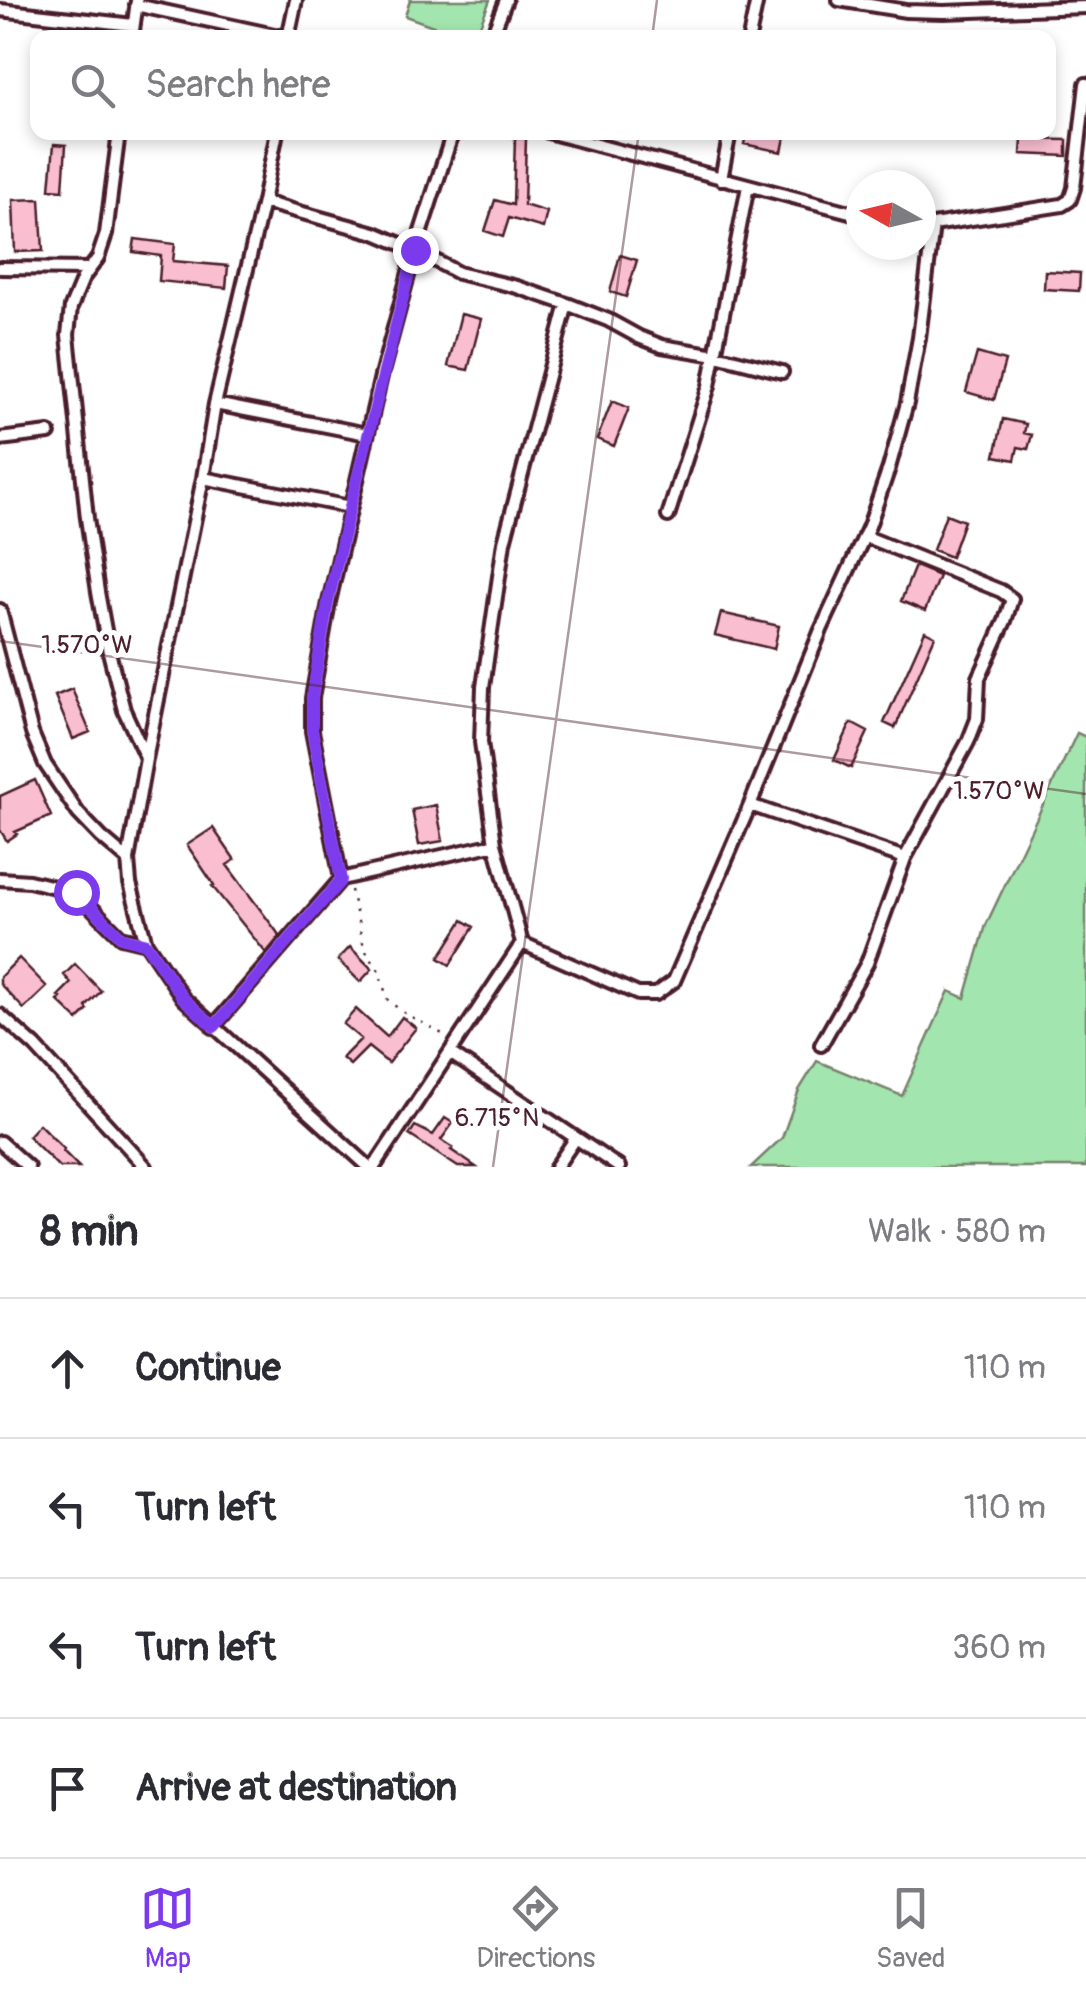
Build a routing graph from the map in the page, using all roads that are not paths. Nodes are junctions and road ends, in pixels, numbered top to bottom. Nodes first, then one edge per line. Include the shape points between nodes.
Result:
1 (296, 0) edge
2 (506, 0) edge
3 (757, 0) edge
4 (839, 0) edge
5 (136, 2) edge
6 (1000, 5) edge
7 (1086, 6) edge
8 (0, 10) edge
9 (133, 25) junction
10 (133, 30) edge
11 (254, 30) edge
12 (290, 30) edge
13 (494, 30) edge
14 (751, 30) edge
15 (1086, 84) edge
16 (119, 140) edge
17 (275, 140) edge
18 (450, 140) edge
19 (577, 140) edge
20 (728, 140) edge
21 (721, 179) junction
22 (748, 186) junction
23 (263, 202) junction
24 (846, 212) edge
25 (936, 224) edge
26 (415, 250) junction
27 (925, 260) edge
28 (0, 268) edge
29 (90, 269) junction
30 (566, 304) junction
31 (716, 354) junction
32 (782, 372) dead end
33 (215, 404) junction
34 (50, 433) dead end
35 (367, 434) junction
36 (0, 439) edge
37 (203, 478) junction
38 (350, 507) junction
39 (668, 516) dead end
40 (864, 536) junction
41 (0, 610) edge
42 (146, 758) junction
43 (750, 805) junction
44 (494, 844) junction
45 (905, 858) junction
46 (128, 860) junction
47 (0, 879) edge
48 (345, 879) junction
49 (522, 943) junction
50 (146, 944) junction
51 (0, 1015) edge
52 (214, 1027) junction
53 (821, 1045) dead end
54 (453, 1048) junction
55 (576, 1138) junction
56 (0, 1142) edge
57 (28, 1167) edge
58 (146, 1167) edge
59 (372, 1167) edge
60 (556, 1167) edge
61 (620, 1167) edge

1 - 12 street
2 - 13 street
3 - 14 street
4 - 6 street via 906,11
5 - 9 street
5 - 11 street
6 - 7 street
8 - 9 street
9 - 10 street
15 - 25 street via 1070,200
16 - 29 street via 106,234
17 - 23 street
18 - 26 street
19 - 21 street
20 - 21 street
21 - 22 street
22 - 24 street
22 - 31 street
23 - 26 street
23 - 33 street
26 - 30 street via 458,273
26 - 35 street
27 - 40 street via 907,404
28 - 29 street
29 - 42 street via 71,307 68,336 79,448 109,652
30 - 31 street via 662,346
30 - 44 street via 504,542 482,687 481,742
31 - 32 street
31 - 39 street
33 - 35 street
33 - 37 street
34 - 36 street
35 - 38 street
37 - 38 street
37 - 42 street
38 - 48 street via 310,716
40 - 43 street
40 - 45 street via 1012,599 979,678 978,719
41 - 46 street via 45,764 78,813
42 - 46 street
43 - 45 street
43 - 49 street via 666,989 638,994
44 - 48 street
44 - 49 street
45 - 53 street via 867,963
46 - 50 street
47 - 50 street via 76,892 121,937
48 - 52 street
49 - 54 street
50 - 52 street via 183,998
51 - 58 street
52 - 59 street
54 - 55 street
54 - 59 street
55 - 60 street
55 - 61 street
56 - 57 street

